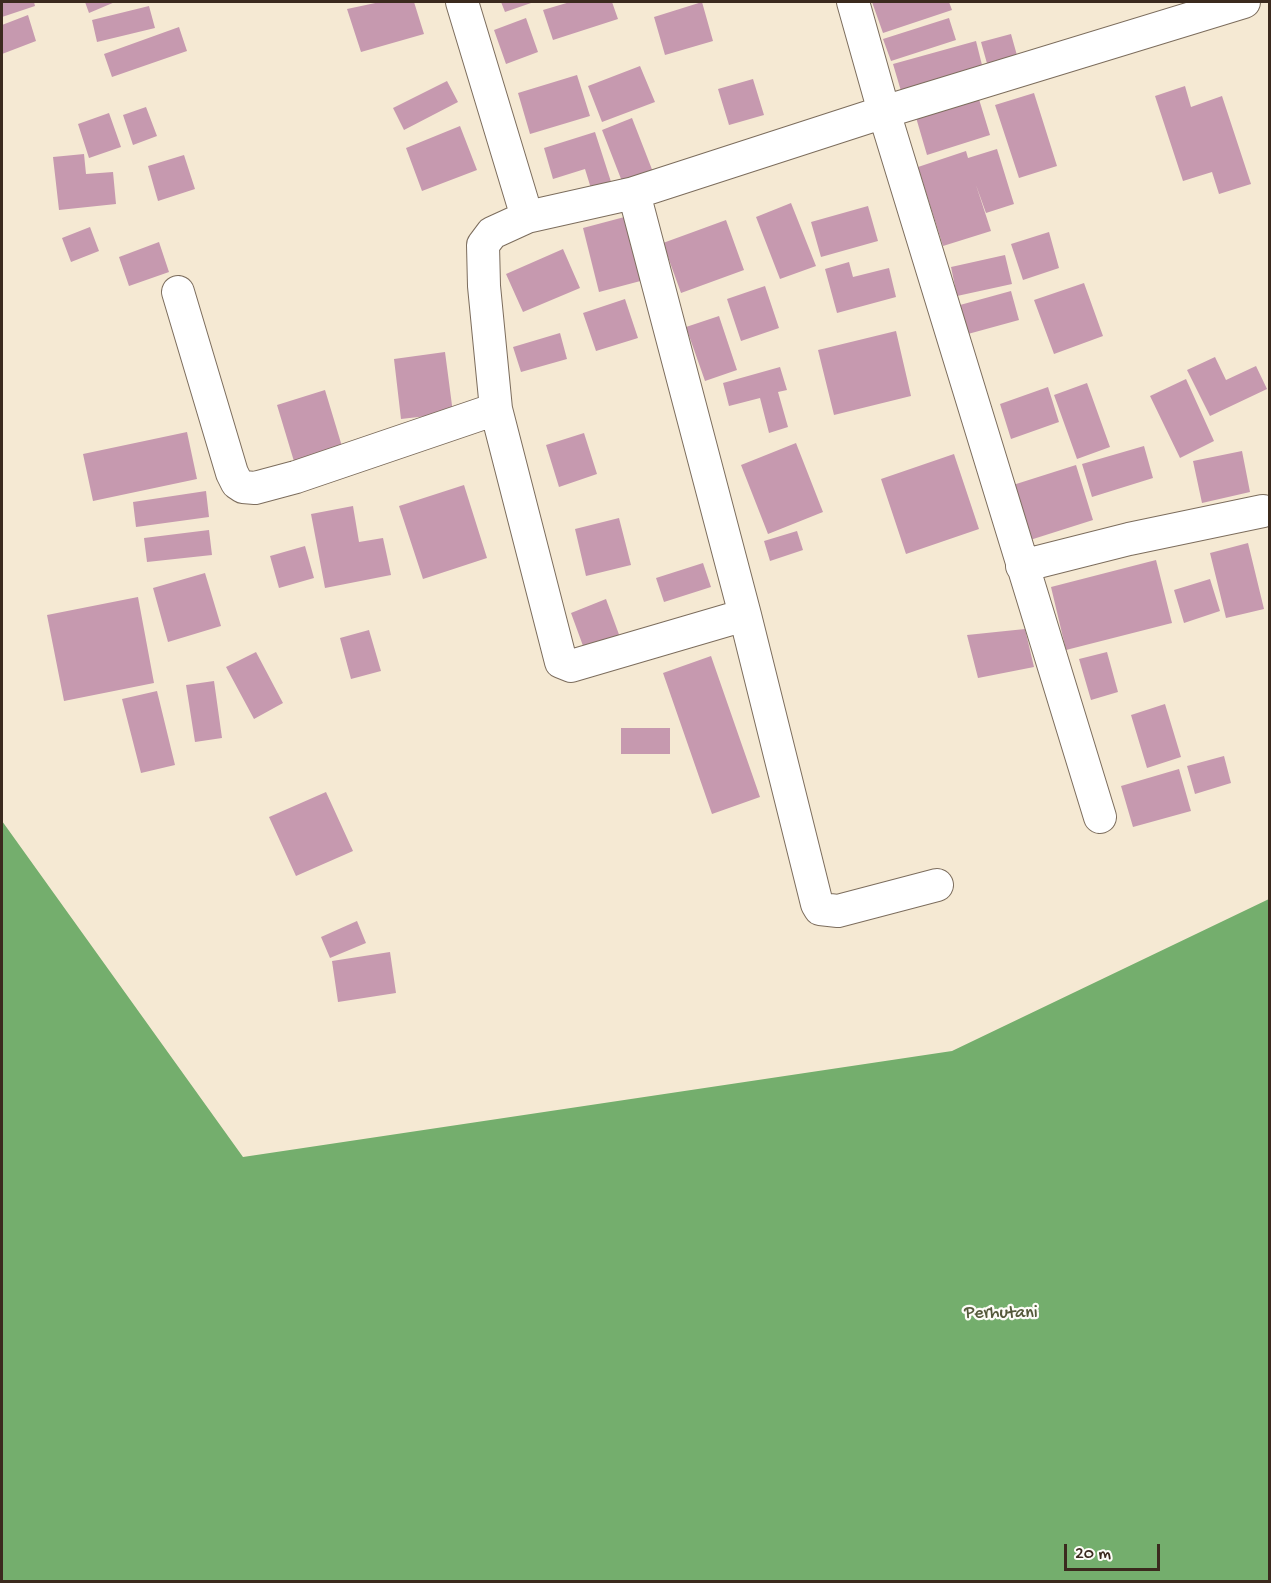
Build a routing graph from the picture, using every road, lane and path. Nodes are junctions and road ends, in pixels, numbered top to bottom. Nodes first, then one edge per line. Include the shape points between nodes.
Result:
1 (462, 2) edge
2 (853, 2) edge
3 (1244, 2) edge
4 (884, 112) junction
5 (634, 193) junction
6 (527, 217) junction
7 (178, 292) dead end
8 (496, 409) junction
9 (1263, 511) dead end
10 (1022, 566) junction
11 (745, 615) junction
12 (1100, 817) dead end
13 (937, 885) dead end

1 - 6 street
2 - 4 street
3 - 4 street
4 - 5 street
4 - 10 street
5 - 6 street
5 - 11 street
6 - 8 street via 492,233 483,245
7 - 8 street via 232,473 243,487 255,488 296,477
8 - 11 street via 561,662 571,666
9 - 10 street via 1129,538
10 - 12 street
11 - 13 street via 820,909 838,911

